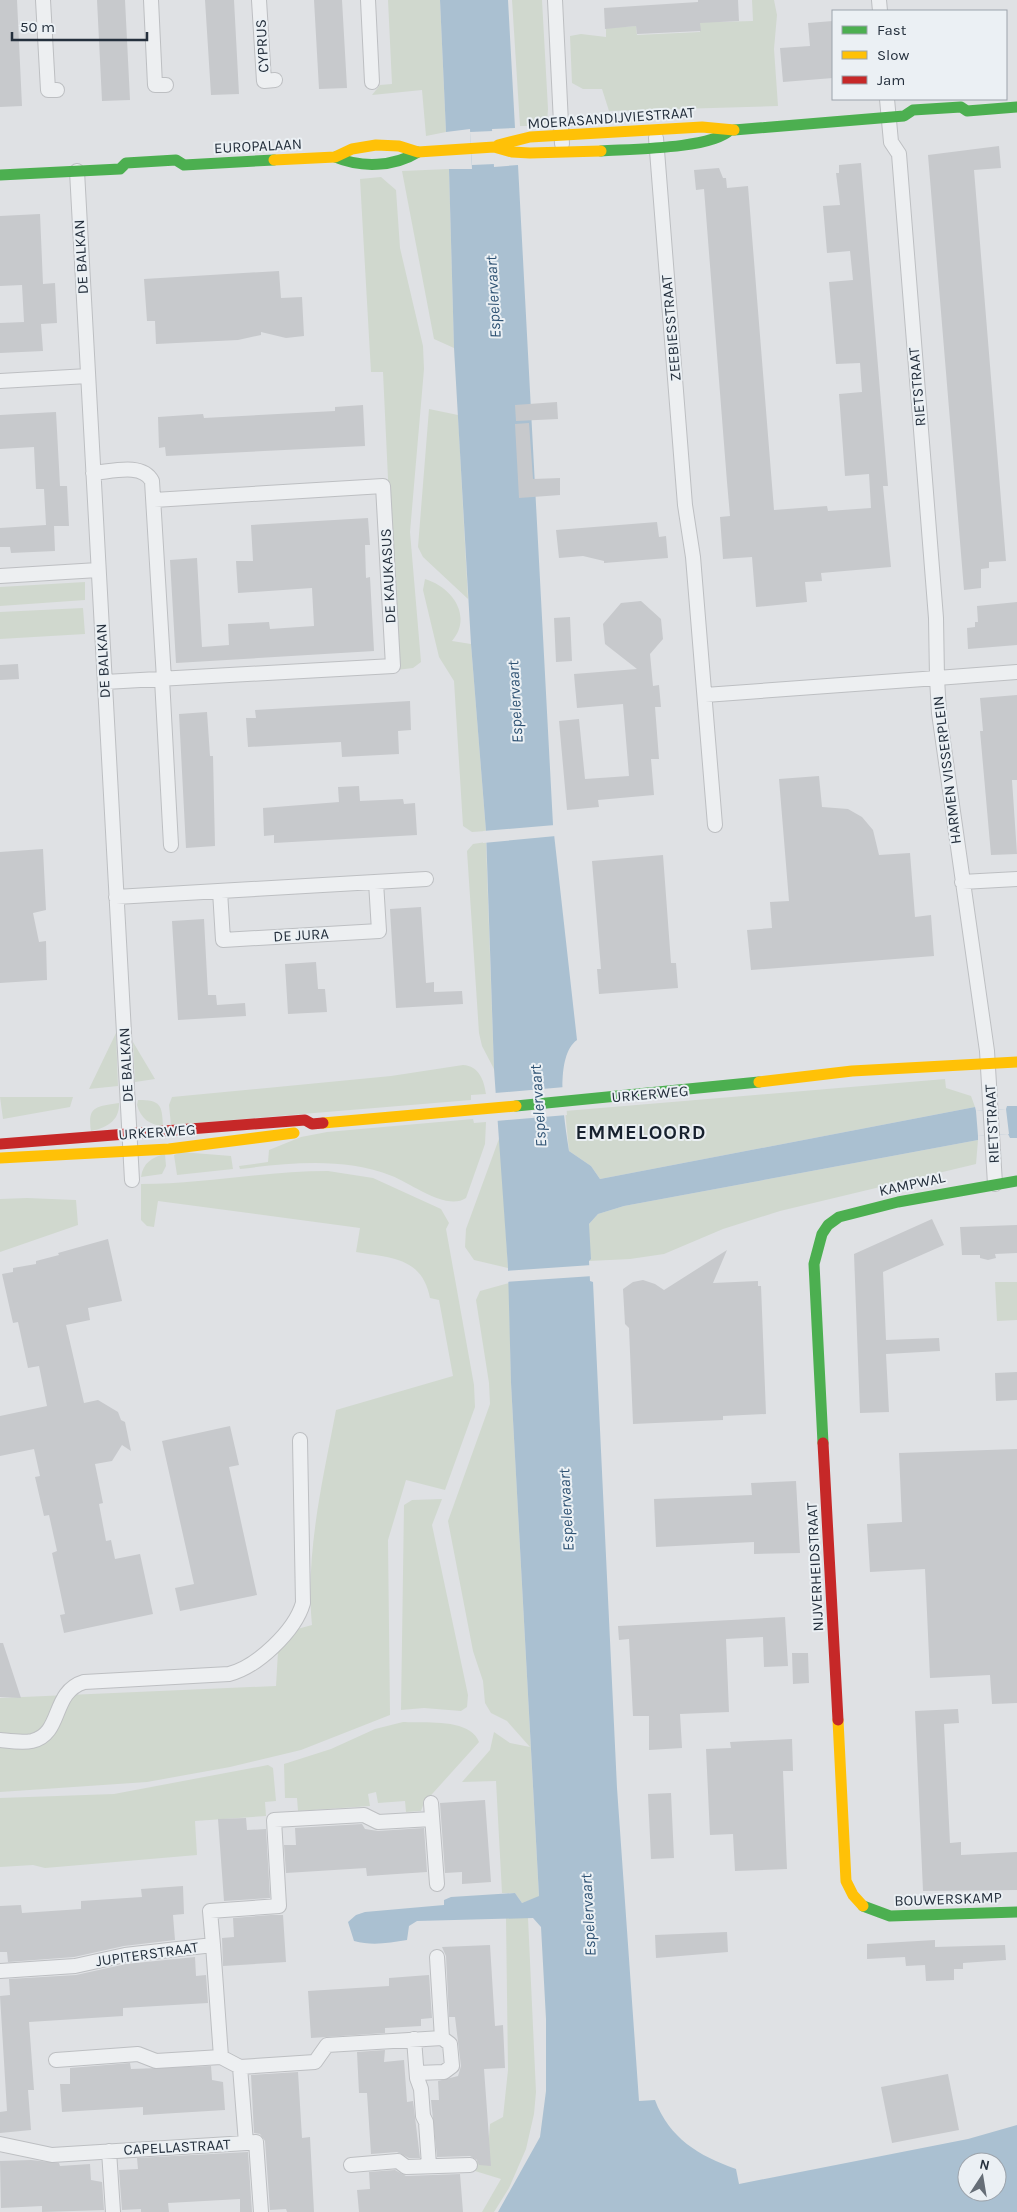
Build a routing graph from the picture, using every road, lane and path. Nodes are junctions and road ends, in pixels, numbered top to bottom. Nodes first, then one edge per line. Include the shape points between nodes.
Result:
1 (43, 0) edge
2 (151, 0) edge
3 (259, 0) edge
4 (368, 0) edge
5 (555, 0) edge
6 (275, 80) dead end
7 (372, 82) dead end
8 (166, 85) dead end
9 (57, 90) dead end
10 (1017, 107) edge
11 (888, 108) edge
12 (730, 130) junction
13 (656, 131) junction
14 (561, 136) junction
15 (494, 147) junction
16 (657, 147) junction
17 (418, 152) junction
18 (562, 152) junction
19 (335, 156) junction
20 (77, 171) junction
21 (0, 175) edge
22 (88, 376) junction
23 (0, 381) edge
24 (93, 473) junction
25 (154, 500) junction
26 (98, 570) junction
27 (0, 576) edge
28 (1017, 672) edge
29 (937, 678) junction
30 (163, 679) junction
31 (105, 682) junction
32 (705, 695) junction
33 (715, 825) dead end
34 (171, 845) dead end
35 (426, 880) dead end
36 (1017, 880) edge
37 (376, 882) junction
38 (962, 882) junction
39 (220, 891) junction
40 (116, 897) junction
41 (1017, 1062) edge
42 (988, 1063) junction
43 (312, 1124) junction
44 (130, 1134) junction
45 (0, 1144) edge
46 (131, 1151) junction
47 (0, 1158) edge
48 (132, 1180) dead end
49 (1017, 1181) edge
50 (995, 1184) junction
51 (822, 1234) joint
52 (300, 1440) dead end
53 (0, 1740) edge
54 (431, 1803) dead end
55 (432, 1819) junction
56 (437, 1884) dead end
57 (855, 1898) joint
58 (1017, 1912) edge
59 (213, 1945) junction
60 (436, 1957) dead end
61 (0, 1971) edge
62 (442, 2038) junction
63 (414, 2039) junction
64 (221, 2057) junction
65 (56, 2060) dead end
66 (240, 2066) junction
67 (417, 2073) junction
68 (246, 2143) junction
69 (0, 2144) edge
70 (109, 2151) junction
71 (351, 2165) dead end
72 (429, 2165) junction
73 (470, 2165) dead end
74 (114, 2212) edge
75 (261, 2212) edge

1 - 9 street via 48,90
2 - 8 street via 155,86
3 - 6 street, CYPRUS via 264,80
4 - 7 street
5 - 14 street
10 - 11 street, MOERASANDIJVIESTRAAT via 967,111 961,107 912,110 904,116
11 - 12 street, MOERASANDIJVIESTRAAT
11 - 29 street, RIETSTRAAT via 891,142 898,154 935,601
12 - 13 street, MOERASANDIJVIESTRAAT via 702,127
12 - 16 street, MOERASANDIJVIESTRAAT via 723,137 704,142
13 - 14 street, MOERASANDIJVIESTRAAT
13 - 16 street, ZEEBIESSTRAAT
14 - 15 street, MOERASANDIJVIESTRAAT via 530,137
14 - 18 street
15 - 17 street, EUROPALAAN
15 - 18 street, MOERASANDIJVIESTRAAT via 512,152
16 - 18 street, MOERASANDIJVIESTRAAT
16 - 32 street, ZEEBIESSTRAAT
17 - 19 street, EUROPALAAN via 397,145 349,149
17 - 19 street, EUROPALAAN via 406,159 366,163 343,162
19 - 20 street, EUROPALAAN via 184,165 178,171
20 - 21 street, EUROPALAAN
20 - 22 street, DE BALKAN
22 - 23 street
22 - 24 street, DE BALKAN
24 - 25 street via 144,472 152,481
24 - 26 street, DE BALKAN
25 - 30 street
25 - 30 street, DE KAUKASUS via 383,486 393,666
26 - 27 street
26 - 31 street, DE BALKAN
28 - 29 street
29 - 32 street, HARMEN VISSERPLEIN
29 - 38 street, HARMEN VISSERPLEIN
30 - 31 street, DE KAUKASUS
30 - 34 street
31 - 40 street, DE BALKAN
32 - 33 street
35 - 37 street
36 - 38 street
37 - 39 street
37 - 39 street, DE JURA via 378,931 223,940
38 - 42 street, HARMEN VISSERPLEIN
39 - 40 street
40 - 44 street, DE BALKAN
41 - 42 street, URKERWEG
42 - 43 street, URKERWEG via 852,1071 705,1089
42 - 50 street, RIETSTRAAT
43 - 44 street, URKERWEG via 305,1120
43 - 46 street, URKERWEG via 306,1131 257,1139
44 - 45 street, URKERWEG
44 - 46 street, DE BALKAN
46 - 47 street, URKERWEG
46 - 48 street, URKERWEG
49 - 50 street, KAMPWAL
50 - 51 street, KAMPWAL via 846,1215 833,1221
51 - 57 street, NIJVERHEIDSTRAAT via 814,1264 844,1872
52 - 53 street via 302,1603 296,1620 268,1650 247,1667 229,1674 74,1685 63,1698 49,1730 40,1738 27,1742
54 - 55 street
55 - 56 street
55 - 59 street, JUPITERSTRAAT via 378,1822 364,1815 274,1820 279,1906 210,1911
57 - 58 street, BOUWERSKAMP via 866,1908 890,1916
59 - 61 street, JUPITERSTRAAT via 125,1954 75,1966
59 - 64 street
60 - 62 street
62 - 63 street
62 - 67 street via 450,2044 452,2066 444,2072
63 - 66 street via 327,2045 315,2062
63 - 67 street
64 - 65 street via 156,2061 138,2054
64 - 66 street
66 - 68 street
67 - 72 street via 426,2122
68 - 70 street, CAPELLASTRAAT
68 - 75 street via 256,2142
69 - 70 street, CAPELLASTRAAT via 52,2155
70 - 74 street, CAPELLASTRAAT
71 - 72 street via 398,2161 406,2167
72 - 73 street

